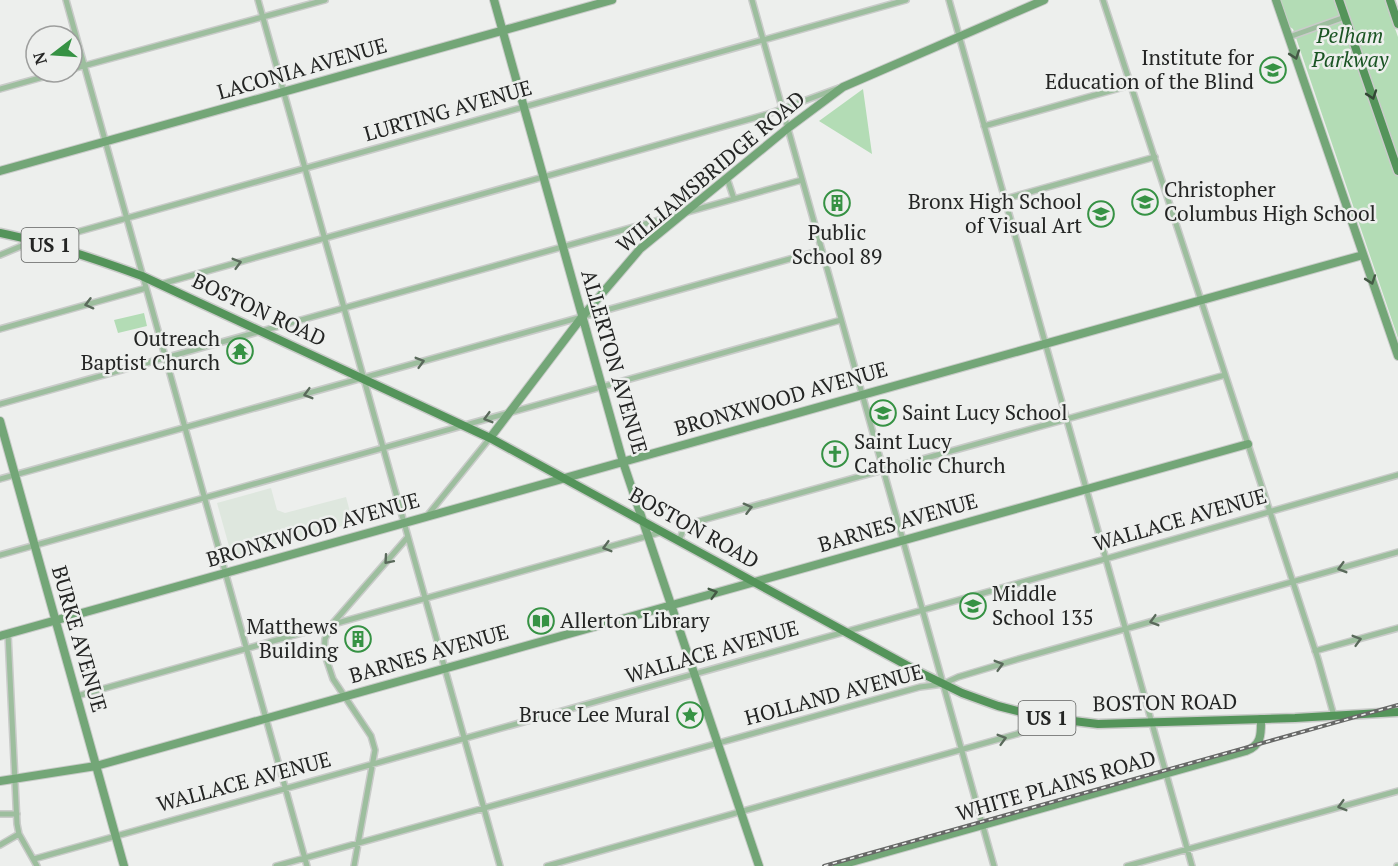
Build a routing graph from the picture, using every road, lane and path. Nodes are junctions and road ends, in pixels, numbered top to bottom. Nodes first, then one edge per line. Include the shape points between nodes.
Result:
1 (66, 0) edge
2 (258, 0) edge
3 (325, 0) edge
4 (494, 0) edge
5 (612, 0) edge
6 (752, 0) edge
7 (906, 0) edge
8 (949, 0) edge
9 (1044, 0) edge
10 (1103, 0) edge
11 (1276, 0) edge
12 (1339, 0) edge
13 (1390, 0) edge
14 (1028, 3) edge
15 (262, 17) junction
16 (1345, 17) junction
17 (73, 24) edge
18 (1398, 24) edge
19 (503, 32) junction
20 (959, 36) junction
21 (1289, 37) junction
22 (763, 40) junction
23 (84, 66) joint
24 (24, 82) edge
25 (1131, 85) junction
26 (843, 87) junction
27 (0, 89) edge
28 (284, 93) junction
29 (524, 107) junction
30 (782, 108) junction
31 (984, 126) junction
32 (788, 129) junction
33 (105, 142) junction
34 (1155, 157) junction
35 (305, 168) junction
36 (0, 171) edge
37 (1398, 171) edge
38 (543, 176) junction
39 (727, 178) junction
40 (802, 180) junction
41 (734, 199) junction
42 (1005, 199) junction
43 (685, 213) junction
44 (126, 218) junction
45 (0, 233) edge
46 (324, 238) junction
47 (36, 240) junction
48 (563, 247) junction
49 (822, 250) junction
50 (0, 255) edge
51 (1363, 255) junction
52 (142, 276) junction
53 (161, 284) junction
54 (146, 288) junction
55 (1202, 300) junction
56 (344, 308) junction
57 (582, 317) junction
58 (841, 320) junction
59 (0, 329) edge
60 (261, 331) junction
61 (1045, 344) junction
62 (1398, 356) edge
63 (165, 358) junction
64 (1225, 375) junction
65 (364, 378) junction
66 (602, 386) junction
67 (862, 395) junction
68 (0, 404) edge
69 (512, 411) junction
70 (1066, 419) junction
71 (0, 421) edge
72 (465, 425) junction
73 (185, 428) junction
74 (490, 438) junction
75 (1248, 444) junction
76 (383, 448) junction
77 (623, 462) junction
78 (883, 470) junction
79 (15, 475) junction
80 (1398, 475) edge
81 (564, 478) junction
82 (0, 479) edge
83 (1086, 489) junction
84 (204, 498) junction
85 (1270, 512) junction
86 (427, 517) junction
87 (643, 521) junction
88 (404, 523) junction
89 (663, 532) junction
90 (648, 536) junction
91 (407, 538) junction
92 (679, 540) junction
93 (903, 540) junction
94 (34, 545) junction
95 (1398, 552) edge
96 (0, 555) edge
97 (1105, 559) junction
98 (226, 573) junction
99 (755, 582) junction
100 (1293, 582) junction
101 (425, 598) junction
102 (671, 605) junction
103 (922, 610) junction
104 (56, 620) junction
105 (333, 623) junction
106 (1398, 628) edge
107 (1125, 629) junction
108 (846, 632) junction
109 (4, 635) edge
110 (247, 648) junction
111 (1316, 651) junction
112 (444, 668) junction
113 (694, 674) junction
114 (944, 684) junction
115 (77, 696) junction
116 (343, 697) junction
117 (1398, 712) edge
118 (1032, 715) junction
119 (1334, 716) junction
120 (266, 718) junction
121 (1261, 719) junction
122 (1151, 724) junction
123 (464, 738) junction
124 (717, 743) junction
125 (962, 750) junction
126 (373, 764) junction
127 (96, 766) junction
128 (1166, 774) junction
129 (15, 778) junction
130 (0, 781) edge
131 (286, 788) junction
132 (1398, 791) edge
133 (483, 808) junction
134 (741, 812) junction
135 (0, 814) edge
136 (16, 814) junction
137 (982, 825) junction
138 (19, 834) junction
139 (116, 835) junction
140 (358, 843) junction
141 (0, 845) edge
142 (1187, 849) junction
143 (305, 858) junction
144 (34, 859) junction
145 (37, 866) edge
146 (124, 866) edge
147 (276, 866) edge
148 (307, 866) edge
149 (354, 866) edge
150 (500, 866) edge
151 (547, 866) edge
152 (759, 866) edge
153 (837, 866) edge
154 (994, 866) edge
155 (1127, 866) edge
156 (1192, 866) edge

1 - 17 street
2 - 15 street
3 - 15 street
4 - 19 street, ALLERTON AVENUE
5 - 19 street, LACONIA AVENUE
6 - 22 street
7 - 22 street, LURTING AVENUE
8 - 20 street
9 - 14 street, WILLIAMSBRIDGE ROAD
10 - 25 street
11 - 21 street
12 - 16 main road
13 - 18 main road
14 - 20 street, WILLIAMSBRIDGE ROAD
15 - 23 street
15 - 28 street
16 - 21 street
16 -> 37 main road
19 - 28 street, LACONIA AVENUE
19 - 29 street, ALLERTON AVENUE
20 - 26 street, WILLIAMSBRIDGE ROAD
20 - 31 street
21 -> 51 street
22 - 29 street, LURTING AVENUE
22 - 30 street
23 - 33 street
24 - 27 street
25 - 31 street
25 - 34 street
26 - 30 street
26 - 32 street, WILLIAMSBRIDGE ROAD
28 - 33 street, LACONIA AVENUE
28 - 35 street
29 - 35 street, LURTING AVENUE
29 - 38 street, ALLERTON AVENUE
30 - 32 street
30 - 38 street
31 - 42 street
32 - 39 street, WILLIAMSBRIDGE ROAD
32 - 40 street
33 - 36 street, LACONIA AVENUE
33 - 44 street
34 - 42 street
34 - 55 street
35 - 44 street, LURTING AVENUE
35 - 46 street
38 - 46 street
38 - 48 street, ALLERTON AVENUE
39 - 41 street
39 - 43 street, WILLIAMSBRIDGE ROAD
40 - 41 street
40 - 49 street
41 - 43 street
42 - 61 street
43 - 48 street
43 - 57 street, WILLIAMSBRIDGE ROAD via 640,249
44 - 47 street, LURTING AVENUE
44 - 52 street
45 - 47 main road, BOSTON ROAD / US 1
53 -> 46 street
46 - 56 street
47 - 50 street, LURTING AVENUE
47 - 52 main road, BOSTON ROAD / US 1
48 - 56 street
48 - 57 street, ALLERTON AVENUE
49 - 57 street
49 - 58 street
51 - 55 street, BRONXWOOD AVENUE
51 -> 62 street
52 - 53 main road, BOSTON ROAD / US 1
52 - 54 street
53 - 60 main road, BOSTON ROAD / US 1
54 -> 59 street
54 - 63 street
55 - 61 street, BRONXWOOD AVENUE
55 - 64 street
56 - 60 street
56 - 65 street
65 -> 57 street
57 - 66 street, ALLERTON AVENUE
57 - 69 street, WILLIAMSBRIDGE ROAD
58 - 66 street
58 - 67 street
60 - 63 street
60 - 65 main road, BOSTON ROAD / US 1
61 - 67 street, BRONXWOOD AVENUE
61 - 70 street
63 - 68 street
63 - 73 street
64 - 70 street
64 - 75 street
65 - 72 main road, BOSTON ROAD / US 1
65 -> 73 street
65 - 76 street
66 - 69 street
66 - 77 street, ALLERTON AVENUE
67 - 77 street, BRONXWOOD AVENUE
67 - 78 street
69 -> 72 street
69 - 74 street, WILLIAMSBRIDGE ROAD
70 - 78 street
70 - 83 street
71 - 79 street, BURKE AVENUE
72 - 74 main road, BOSTON ROAD / US 1
72 - 76 street
73 - 79 street
73 - 84 street
74 - 81 main road, BOSTON ROAD / US 1
74 - 86 street, WILLIAMSBRIDGE ROAD
75 - 83 street, BARNES AVENUE
75 - 85 street
76 - 84 street
76 - 88 street
77 - 81 street, BRONXWOOD AVENUE
77 - 87 street, ALLERTON AVENUE
92 -> 78 street via 692,523
78 - 93 street
79 - 82 street
79 - 94 street, BURKE AVENUE
80 - 85 street, WALLACE AVENUE
81 - 86 street, BRONXWOOD AVENUE
81 - 87 main road, BOSTON ROAD / US 1
83 - 93 street, BARNES AVENUE
83 - 97 street
84 - 94 street
84 - 98 street
85 - 97 street, WALLACE AVENUE
85 - 100 street
86 - 88 street, BRONXWOOD AVENUE
87 - 89 main road, BOSTON ROAD / US 1
87 - 90 street, ALLERTON AVENUE
88 - 91 street
88 - 98 street, BRONXWOOD AVENUE
89 - 90 street
89 - 92 main road, BOSTON ROAD / US 1
90 -> 101 street
90 - 102 street, ALLERTON AVENUE
91 - 101 street
91 -> 105 street
92 - 99 main road, BOSTON ROAD / US 1
93 - 99 street, BARNES AVENUE
93 - 103 street
94 - 96 street
94 - 104 street, BURKE AVENUE
95 -> 100 street, HOLLAND AVENUE
97 - 103 street, WALLACE AVENUE
97 - 107 street
98 - 104 street, BRONXWOOD AVENUE
98 - 110 street
102 -> 99 street, BARNES AVENUE
99 - 108 main road, BOSTON ROAD / US 1
100 -> 107 street, HOLLAND AVENUE
100 - 111 street
101 - 105 street
101 - 112 street
102 - 112 street, BARNES AVENUE
102 - 113 street, ALLERTON AVENUE
103 - 108 street, WALLACE AVENUE
103 - 114 street
104 - 109 street, BRONXWOOD AVENUE
104 - 115 street, BURKE AVENUE
105 - 110 street
105 - 116 street via 324,652
111 -> 106 street
114 -> 107 street, HOLLAND AVENUE
107 - 122 street
108 - 113 street, WALLACE AVENUE
108 - 114 main road, BOSTON ROAD / US 1
109 - 129 street
110 - 115 street
110 - 120 street
111 - 119 street
112 - 116 street, BARNES AVENUE
112 - 123 street
113 - 123 street, WALLACE AVENUE
113 - 124 street, ALLERTON AVENUE
114 - 118 main road, BOSTON ROAD / US 1
114 - 124 street, HOLLAND AVENUE via 920,687
114 - 125 street
115 - 127 street, BURKE AVENUE
116 - 120 street, BARNES AVENUE
116 - 126 street via 371,736
117 - 119 main road, BOSTON ROAD / US 1
118 - 122 main road, BOSTON ROAD / US 1 via 1098,724
125 -> 118 street via 1021,733
119 - 121 main road, BOSTON ROAD / US 1
120 - 127 street, BARNES AVENUE
120 - 131 street
121 - 122 main road, BOSTON ROAD / US 1
121 - 128 street, WHITE PLAINS ROAD via 1261,737 1254,748
122 - 128 street
123 - 126 street, WALLACE AVENUE
123 - 133 street
124 - 133 street, HOLLAND AVENUE
124 - 134 street, ALLERTON AVENUE
125 - 134 street
125 - 137 street
126 - 131 street, WALLACE AVENUE
126 - 140 street
127 - 129 street, BARNES AVENUE
127 - 139 street, BURKE AVENUE
128 - 137 street, WHITE PLAINS ROAD
128 - 142 street
129 - 130 street, BARNES AVENUE
129 - 136 street
131 - 139 street, WALLACE AVENUE
131 - 143 street
132 -> 142 street
133 - 140 street, HOLLAND AVENUE
133 - 150 street
134 - 151 street
134 - 152 street, ALLERTON AVENUE
135 - 136 street
136 - 138 street
137 - 153 street, WHITE PLAINS ROAD
137 - 154 street
138 - 141 street
138 - 144 street
139 - 144 street, WALLACE AVENUE
139 - 146 street, BURKE AVENUE
140 - 143 street, HOLLAND AVENUE
140 - 149 street
142 - 155 street
142 - 156 street
143 - 147 street, HOLLAND AVENUE
143 - 148 street
144 - 145 street

